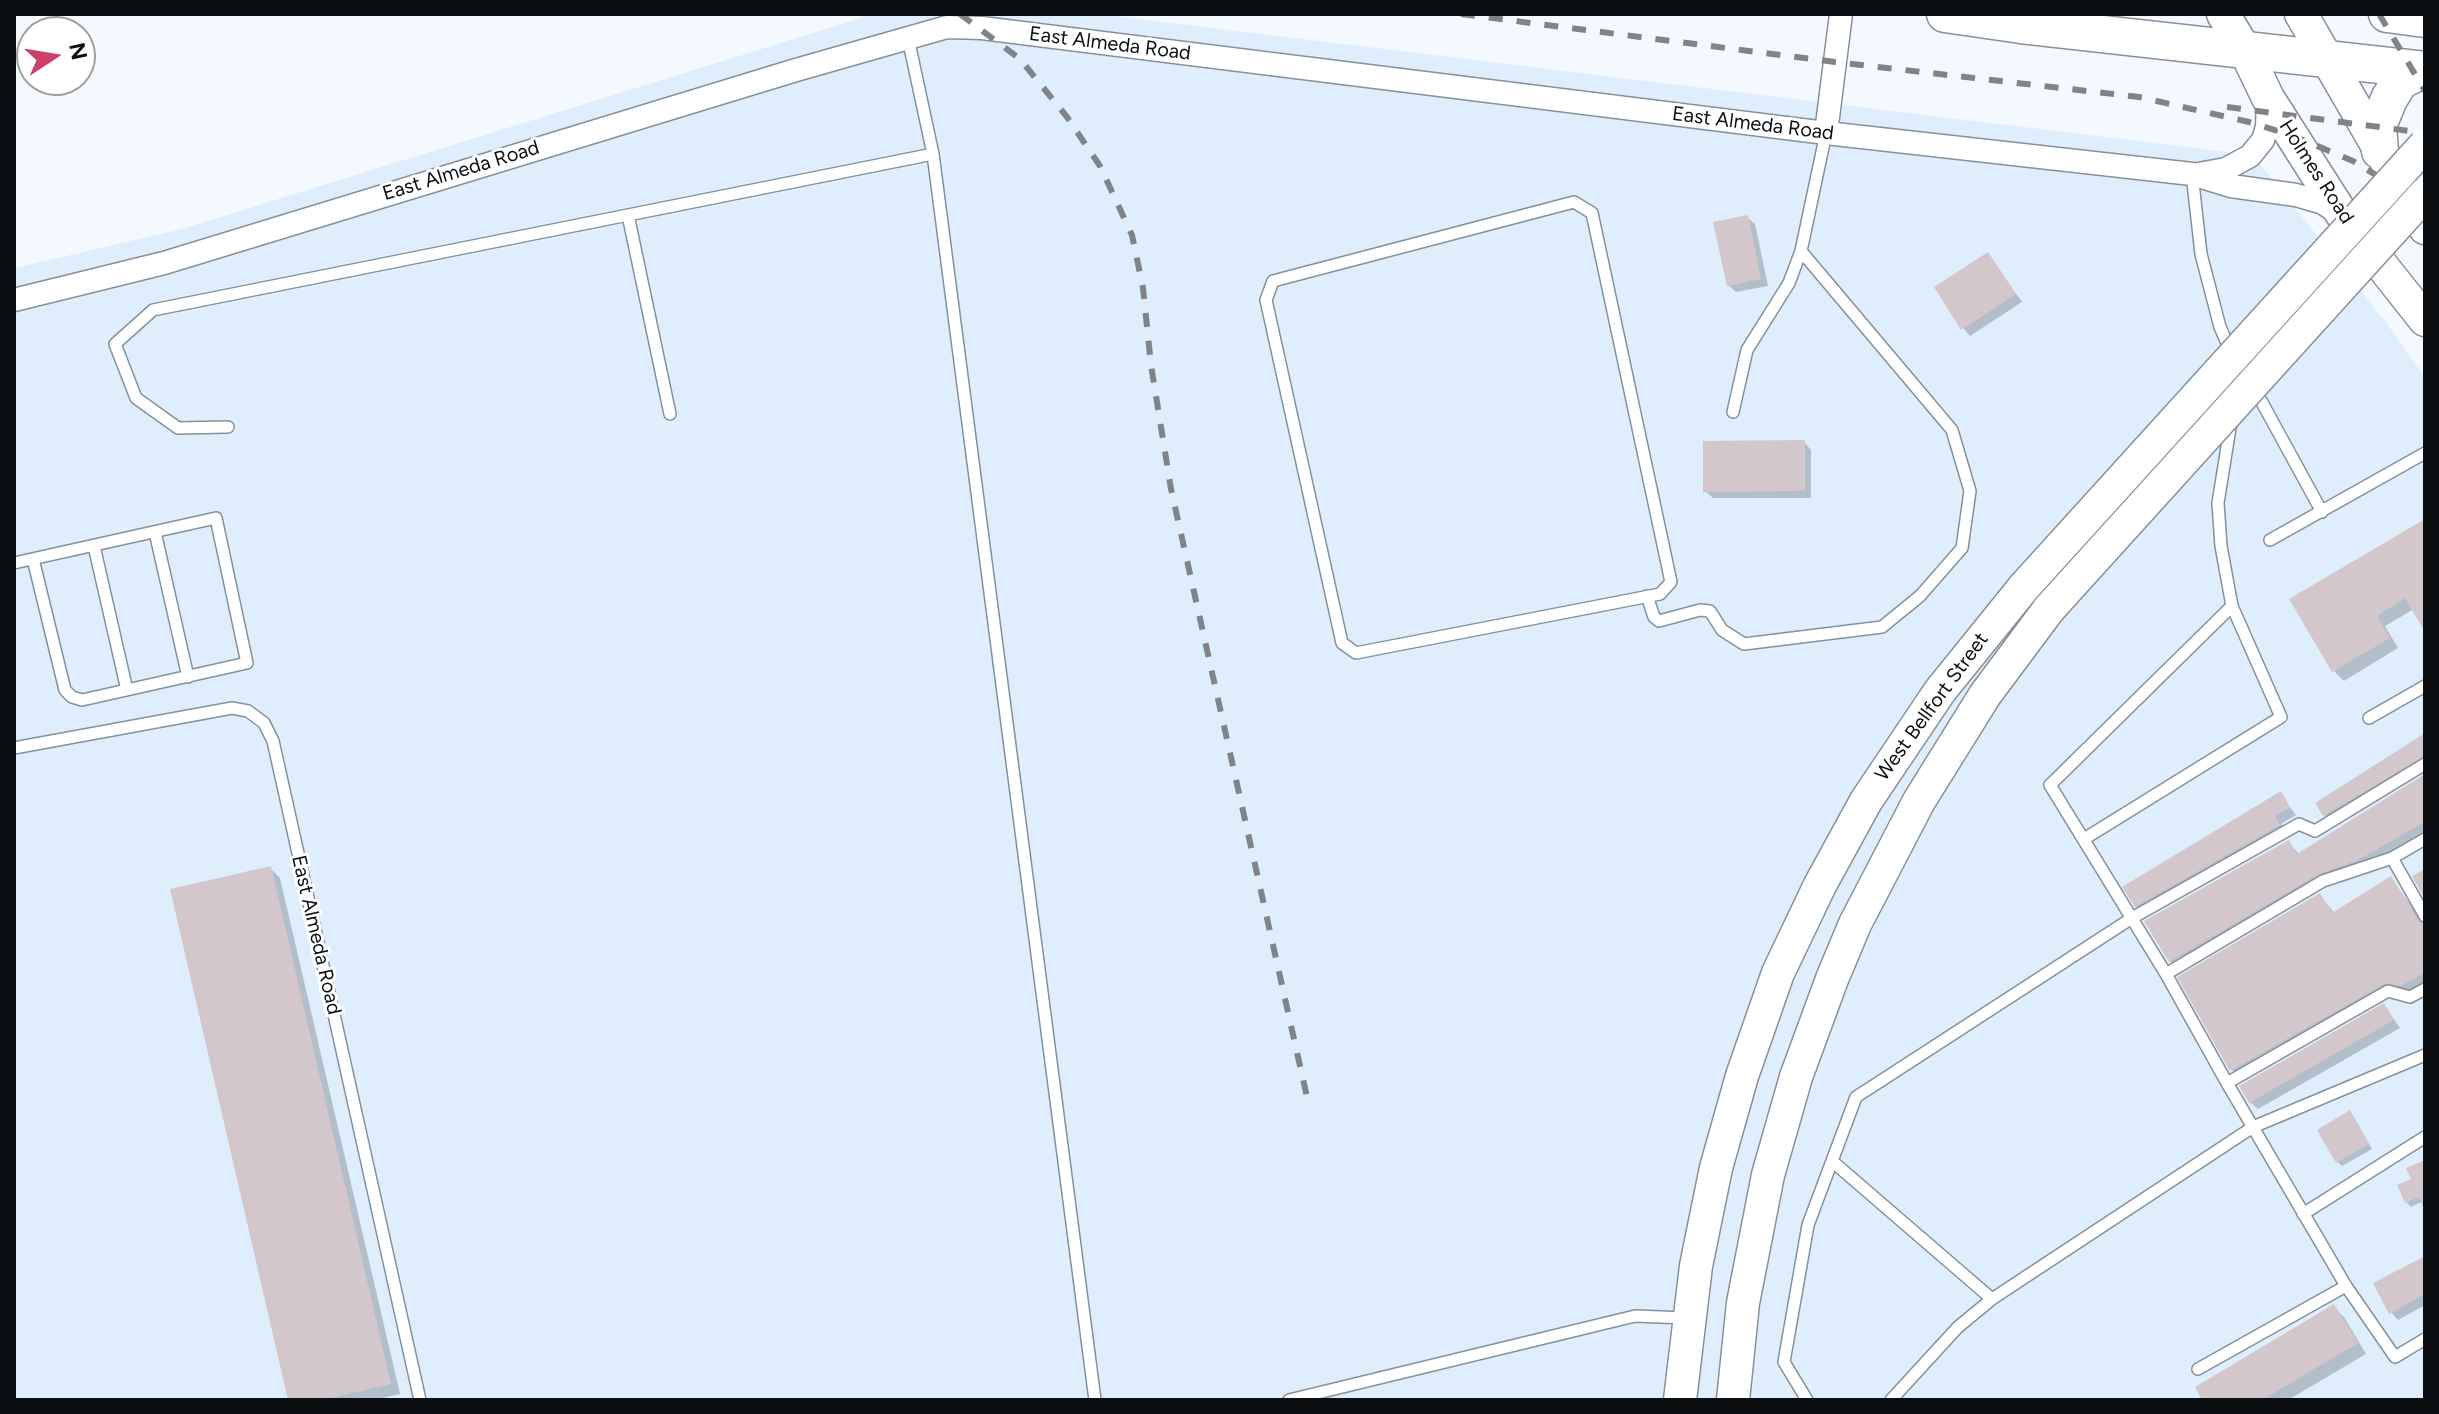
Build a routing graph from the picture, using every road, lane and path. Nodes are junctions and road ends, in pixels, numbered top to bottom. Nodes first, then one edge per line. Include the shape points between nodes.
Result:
1 (1841, 14) edge
2 (1945, 14) edge
3 (2223, 14) edge
4 (2301, 14) edge
5 (2387, 14) edge
6 (2425, 19) edge
7 (2033, 20) edge
8 (908, 38) junction
9 (2245, 50) junction
10 (2328, 60) junction
11 (2424, 70) edge
12 (2268, 98) junction
13 (1826, 133) junction
14 (2425, 145) edge
15 (2380, 151) junction
16 (933, 154) junction
17 (2192, 174) junction
18 (2418, 197) edge
19 (628, 215) junction
20 (2345, 219) junction
21 (2425, 228) edge
22 (1801, 251) junction
23 (14, 300) edge
24 (2425, 320) edge
25 (2240, 365) dead end
26 (1733, 412) dead end
27 (670, 414) dead end
28 (228, 427) dead end
29 (2425, 453) edge
30 (2322, 512) junction
31 (155, 532) junction
32 (2270, 540) dead end
33 (94, 546) junction
34 (33, 559) junction
35 (14, 563) edge
36 (1647, 596) junction
37 (2232, 606) junction
38 (188, 677) junction
39 (2425, 686) edge
40 (127, 690) junction
41 (2369, 718) dead end
42 (14, 748) edge
43 (2425, 764) edge
44 (2084, 839) junction
45 (2425, 839) edge
46 (2392, 858) junction
47 (2425, 916) edge
48 (2132, 918) junction
49 (2166, 974) junction
50 (2425, 989) edge
51 (2425, 1055) edge
52 (2227, 1083) junction
53 (2253, 1127) junction
54 (2425, 1137) edge
55 (1832, 1161) junction
56 (2303, 1214) junction
57 (2346, 1286) junction
58 (1992, 1299) junction
59 (1689, 1318) junction
60 (2425, 1339) edge
61 (1685, 1354) junction
62 (1736, 1360) junction
63 (2198, 1369) dead end
64 (420, 1400) edge
65 (1095, 1400) edge
66 (1289, 1400) edge
67 (1680, 1400) edge
68 (1733, 1400) edge
69 (1807, 1400) edge
70 (1891, 1400) edge

1 - 13 street
2 - 7 main road
3 - 9 main road, Holmes Road
4 - 10 main road
5 - 6 main road
7 - 9 main road
8 - 13 street, East Almeda Road via 947,27 982,28
8 - 16 lane
8 - 23 street, East Almeda Road via 164,263
9 - 10 main road
9 - 12 main road, Holmes Road
10 - 11 main road
10 - 15 main road
11 - 15 main road via 2400,81 2389,99 2378,126
12 - 17 street, East Almeda Road via 2263,140 2250,156 2226,169
12 - 20 main road, Holmes Road
13 - 17 street, East Almeda Road
13 - 22 lane
14 - 59 main road, West Bellfort Street, bridge via 2024,587 1969,652 1866,801 1770,993 1727,1124
15 - 18 main road
16 - 19 lane
16 - 65 lane
17 - 20 street, East Almeda Road via 2310,198
17 - 25 lane via 2201,254 2223,336
18 - 21 main road
18 - 62 main road, West Bellfort Street, bridge via 2049,609 1985,695 1919,801 1855,924 1796,1077 1751,1255
19 - 27 lane
19 - 28 lane via 153,310 115,344 136,398 178,428
20 - 24 main road, Holmes Road
22 - 26 lane via 1789,283 1747,350
22 - 36 lane via 1952,430 1970,491 1962,548 1920,596 1882,627 1744,644 1722,630 1710,611 1659,621
29 - 30 lane
30 - 32 lane
30 - 37 lane via 2270,413 2243,379 2218,503
31 - 33 lane
31 - 38 lane
31 - 38 lane via 216,518 247,663
33 - 34 lane
33 - 40 lane
34 - 35 lane
34 - 40 lane via 65,690 82,700
36 - 36 lane via 1356,653 1342,643 1266,300 1273,281 1574,202 1592,213 1671,582 1660,594
37 - 44 lane via 2050,785
37 - 44 lane via 2281,717
38 - 40 lane
39 - 41 lane
42 - 64 lane, East Almeda Road via 232,708 248,711 264,723 273,741
43 - 48 lane via 2315,831 2299,824
44 - 48 lane
45 - 46 lane
46 - 47 lane
46 - 49 lane via 2323,881
48 - 49 lane
48 - 55 lane via 1856,1097
49 - 52 lane
50 - 52 lane via 2410,997 2388,991
51 - 53 lane
52 - 53 lane
53 - 56 lane
53 - 58 lane
54 - 56 lane
55 - 58 lane
55 - 69 lane via 1808,1225 1784,1362
56 - 57 lane
57 - 60 lane via 2395,1357
57 - 63 lane
58 - 70 lane via 1958,1327
59 - 61 main road, West Bellfort Street
59 - 66 lane via 1635,1316
61 - 62 main road
61 - 67 main road, West Bellfort Street
62 - 68 main road, West Bellfort Street

